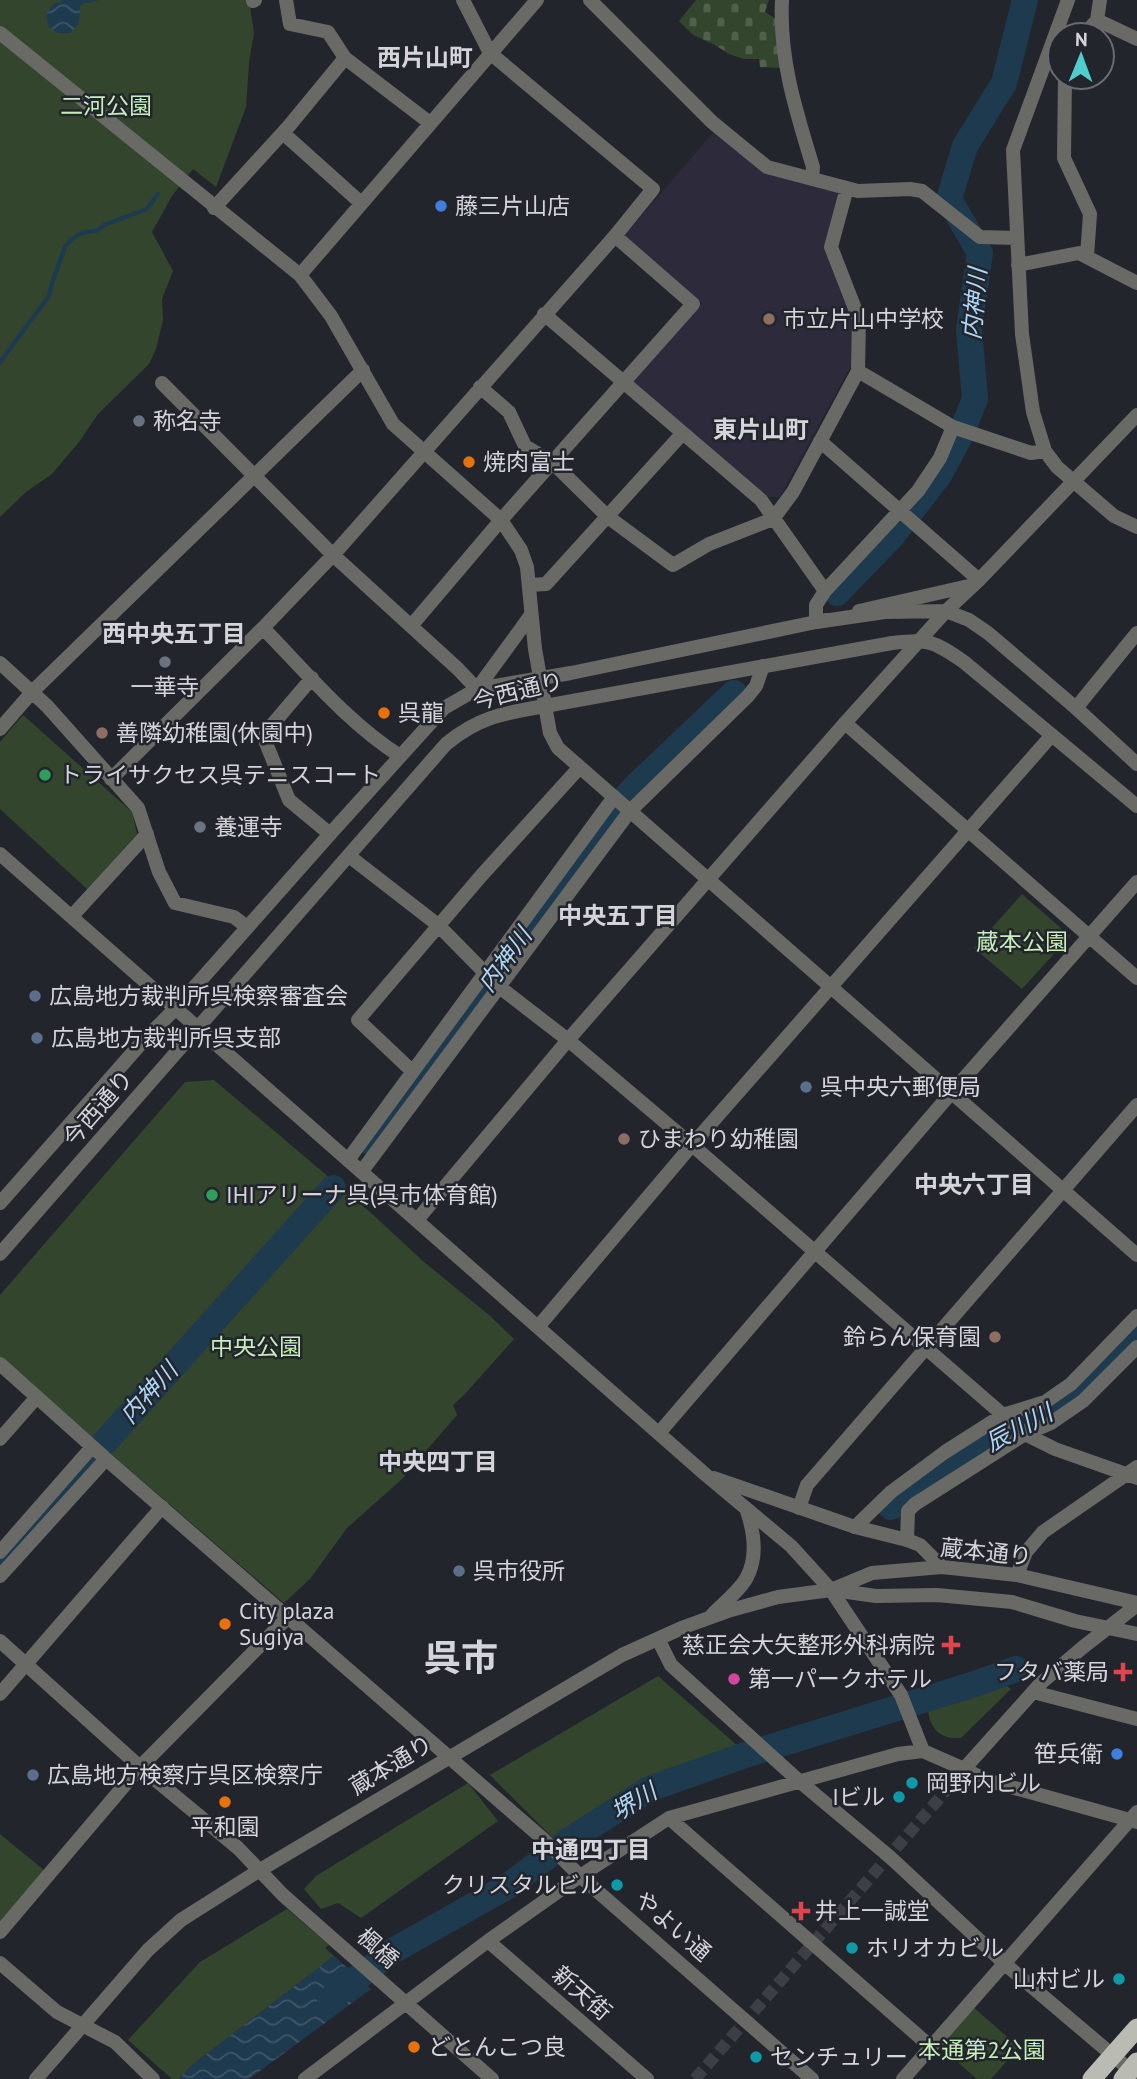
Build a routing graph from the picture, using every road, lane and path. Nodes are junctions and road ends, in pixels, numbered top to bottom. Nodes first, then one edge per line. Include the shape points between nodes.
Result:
1 (286, 0) edge
2 (463, 0) edge
3 (537, 0) edge
4 (590, 0) edge
5 (782, 0) edge
6 (1068, 0) edge
7 (1100, 0) edge
8 (1097, 20) joint
9 (0, 33) edge
10 (1137, 39) edge
11 (491, 53) junction
12 (345, 58) junction
13 (1065, 91) edge
14 (430, 123) junction
15 (283, 133) junction
16 (812, 179) junction
17 (847, 188) junction
18 (361, 203) junction
19 (214, 208) junction
20 (615, 236) junction
21 (1017, 239) junction
22 (1087, 256) junction
23 (1018, 265) junction
24 (300, 275) junction
25 (1137, 283) edge
26 (544, 314) junction
27 (363, 370) junction
28 (858, 371) junction
29 (162, 383) dead end
30 (623, 384) junction
31 (480, 387) junction
32 (1137, 415) edge
33 (953, 426) junction
34 (1132, 429) edge
35 (682, 434) junction
36 (820, 441) junction
37 (424, 451) junction
38 (1045, 451) junction
39 (553, 463) junction
40 (253, 477) junction
41 (1072, 481) junction
42 (905, 516) junction
43 (608, 517) junction
44 (773, 519) junction
45 (501, 520) junction
46 (1137, 527) edge
47 (332, 555) junction
48 (976, 583) junction
49 (530, 585) junction
50 (825, 591) junction
51 (946, 611) junction
52 (531, 615) junction
53 (816, 622) junction
54 (411, 626) junction
55 (263, 628) junction
56 (1137, 633) edge
57 (920, 640) junction
58 (0, 663) edge
59 (763, 666) junction
60 (312, 678) junction
61 (541, 678) junction
62 (477, 689) junction
63 (33, 691) junction
64 (545, 706) junction
65 (1076, 708) junction
66 (845, 723) junction
67 (0, 729) edge
68 (1052, 735) junction
69 (400, 756) junction
70 (1137, 764) edge
71 (579, 768) junction
72 (111, 779) junction
73 (615, 798) junction
74 (1137, 806) edge
75 (629, 810) junction
76 (967, 830) junction
77 (147, 834) junction
78 (330, 834) junction
79 (0, 854) edge
80 (349, 856) junction
81 (709, 878) junction
82 (1137, 882) edge
83 (73, 915) junction
84 (438, 925) junction
85 (247, 927) junction
86 (1088, 935) junction
87 (1137, 978) edge
88 (492, 979) junction
89 (831, 986) junction
90 (176, 1008) junction
91 (197, 1027) junction
92 (568, 1040) junction
93 (412, 1071) junction
94 (952, 1092) junction
95 (1137, 1105) edge
96 (692, 1144) junction
97 (348, 1160) junction
98 (362, 1171) junction
99 (1064, 1190) junction
100 (0, 1203) edge
101 (417, 1220) junction
102 (815, 1251) junction
103 (0, 1254) edge
104 (1137, 1255) edge
105 (1137, 1316) edge
106 (538, 1327) junction
107 (925, 1347) junction
108 (1137, 1347) edge
109 (0, 1364) edge
110 (36, 1398) junction
111 (1003, 1415) junction
112 (659, 1433) junction
113 (1025, 1434) junction
114 (0, 1439) edge
115 (92, 1447) junction
116 (106, 1459) junction
117 (1133, 1474) edge
118 (706, 1475) junction
119 (162, 1507) junction
120 (799, 1508) junction
121 (747, 1510) junction
122 (855, 1527) junction
123 (907, 1540) junction
124 (0, 1552) edge
125 (942, 1567) junction
126 (1017, 1575) junction
127 (0, 1576) edge
128 (831, 1590) junction
129 (1137, 1604) edge
130 (288, 1617) junction
131 (708, 1618) junction
132 (1108, 1628) junction
133 (1137, 1634) edge
134 (657, 1639) junction
135 (0, 1641) edge
136 (26, 1663) junction
137 (1033, 1692) junction
138 (0, 1694) edge
139 (1137, 1719) edge
140 (923, 1751) junction
141 (449, 1758) junction
142 (140, 1767) junction
143 (964, 1769) junction
144 (799, 1781) junction
145 (950, 1786) tunnel mouth
146 (669, 1818) junction
147 (1135, 1818) edge
148 (260, 1870) junction
149 (576, 1871) junction
150 (0, 1933) edge
151 (488, 1941) junction
152 (0, 1963) edge
153 (1005, 1964) junction
154 (405, 2003) junction
155 (84, 2024) junction
156 (1137, 2028) edge
157 (931, 2048) junction
158 (1113, 2055) junction
159 (1132, 2072) edge
160 (314, 2077) edge
161 (36, 2079) edge
162 (153, 2079) edge
163 (492, 2079) edge
164 (647, 2079) edge
165 (812, 2079) edge
166 (903, 2079) edge
167 (1092, 2079) edge

1 - 12 street via 290,24 328,32
2 - 11 street
3 - 11 street
4 - 16 street via 712,122 767,167
5 - 16 street via 782,51 813,167
6 - 21 street via 1013,150
7 - 8 street
8 - 10 street
9 - 19 street
11 - 14 street
11 - 20 street via 653,190
12 - 14 street
12 - 15 street
13 - 22 street via 1064,159 1090,214
14 - 18 street
15 - 18 street
15 - 19 street
16 - 17 street
17 - 21 street via 922,191 980,237
17 - 28 street via 831,247 859,320
18 - 24 street
19 - 24 street
20 - 26 street
20 - 30 street via 693,304
21 - 23 street
22 - 23 street via 1079,253
22 - 25 street
23 - 38 street via 1033,412
24 - 27 street
26 - 30 street
26 - 31 street
27 - 37 street via 393,424
27 - 40 street
28 - 33 street
28 - 36 street
29 - 40 street
30 - 35 street
30 - 39 street
31 - 37 street
31 - 39 street via 509,412 525,446
32 - 34 street
33 - 38 street via 1031,453
33 - 42 street via 940,458
34 - 41 street
35 - 43 street
35 - 44 street via 761,500
36 - 42 street
36 - 44 street
37 - 45 street
37 - 47 street
38 - 41 street
39 - 43 street
39 - 45 street
40 - 47 street
40 - 63 street
41 - 46 street via 1114,516
41 - 48 street
42 - 48 street
42 - 50 street
43 - 44 street via 673,565 709,544
43 - 49 street via 546,584
44 - 50 street
45 - 49 street via 521,550
45 - 54 street
47 - 54 street
47 - 55 street
48 - 51 street
48 - 53 street
49 - 52 street
50 - 53 street via 816,606
51 - 53 street, 今西通り via 885,612
51 - 57 street
51 - 65 street, 今西通り via 988,633
52 - 61 street
52 - 62 street
53 - 61 street, 今西通り
54 - 62 street
55 - 60 street
55 - 72 street
56 - 65 street
57 - 59 street, 今西通り
57 - 66 street
57 - 68 street via 939,644
58 - 63 street
59 - 64 street, 今西通り
59 - 75 street via 748,696
60 - 69 street via 383,746
60 - 78 street via 266,732 266,743 289,800
61 - 62 street, 今西通り
61 - 64 street
62 - 69 street, 今西通り via 444,708
63 - 67 street
63 - 72 street
64 - 71 street via 558,748
64 - 80 street, 今西通り via 466,727
65 - 70 street, 今西通り
66 - 76 street
66 - 81 street
68 - 74 street
68 - 76 street
69 - 78 street, 今西通り
71 - 73 street
71 - 84 street
72 - 77 street via 138,808
73 - 75 street
73 - 88 street
75 - 81 street
75 - 88 street
76 - 86 street
76 - 89 street
77 - 83 street
77 - 85 street via 175,903 234,917
78 - 85 street, 今西通り
79 - 83 street
80 - 84 street
80 - 91 street, 今西通り
81 - 89 street
81 - 92 street
82 - 86 street
83 - 90 street
84 - 88 street
84 - 93 street via 358,1020
85 - 90 street, 今西通り
86 - 87 street
86 - 94 street
88 - 92 street
88 - 93 street
88 - 98 street
89 - 94 street
89 - 96 street
90 - 91 street
90 - 100 street, 今西通り
91 - 97 street
91 - 103 street, 今西通り
92 - 96 street
92 - 101 street
93 - 97 street
94 - 99 street
94 - 102 street
95 - 99 street
96 - 102 street
96 - 106 street
97 - 98 street
98 - 101 street
99 - 104 street
99 - 107 street
101 - 106 street
102 - 107 street
102 - 112 street
105 - 111 street via 1071,1384 1045,1402
106 - 112 street
107 - 111 street
107 - 120 street via 807,1485
108 - 113 street via 1083,1401
109 - 110 street, やよい通
110 - 114 street
110 - 115 street, やよい通
111 - 113 street
111 - 122 street via 891,1492
112 - 118 street
113 - 117 street via 1055,1450
113 - 123 street via 915,1504 908,1511
115 - 116 street, やよい通
115 - 124 street
116 - 119 street, やよい通
116 - 127 street
117 - 126 street via 1043,1532
118 - 120 street
118 - 121 street
119 - 130 street, やよい通
119 - 136 street
120 - 122 street
121 - 128 street via 791,1546
121 - 131 street via 754,1550 747,1578
122 - 123 street
123 - 125 street via 920,1545
125 - 126 street, 蔵本通り
125 - 128 street, 蔵本通り via 872,1573
126 - 129 street, 蔵本通り
128 - 131 street, 蔵本通り via 778,1597
128 - 132 street, 蔵本通り via 1012,1602
128 - 140 street via 901,1695
129 - 132 street
130 - 141 street, やよい通
130 - 142 street
131 - 134 street, 蔵本通り
132 - 133 street, 蔵本通り
132 - 137 street
134 - 141 street, 蔵本通り
134 - 144 street via 671,1665
135 - 136 street, 楓橋
136 - 138 street
136 - 142 street, 楓橋
137 - 139 street
137 - 143 street
140 - 143 street
140 - 144 street
141 - 148 street, 蔵本通り
141 - 149 street, やよい通
142 - 148 street, 楓橋
142 - 150 street
143 - 145 street
143 - 147 street via 986,1780
144 - 146 street
144 - 153 street via 890,1857
146 - 149 street
146 - 157 street
147 - 153 street
148 - 154 street, 楓橋
148 - 155 street, 蔵本通り via 181,1920 148,1950
149 - 151 street
149 - 165 street, やよい通
151 - 154 street
151 - 164 street, 新天街
152 - 155 street via 57,2012
153 - 157 street
153 - 158 street
154 - 160 street
154 - 163 street, 楓橋
155 - 161 street, 蔵本通り
155 - 162 street via 115,2042
156 - 158 highway
157 - 166 street
158 - 159 street
158 - 167 highway

